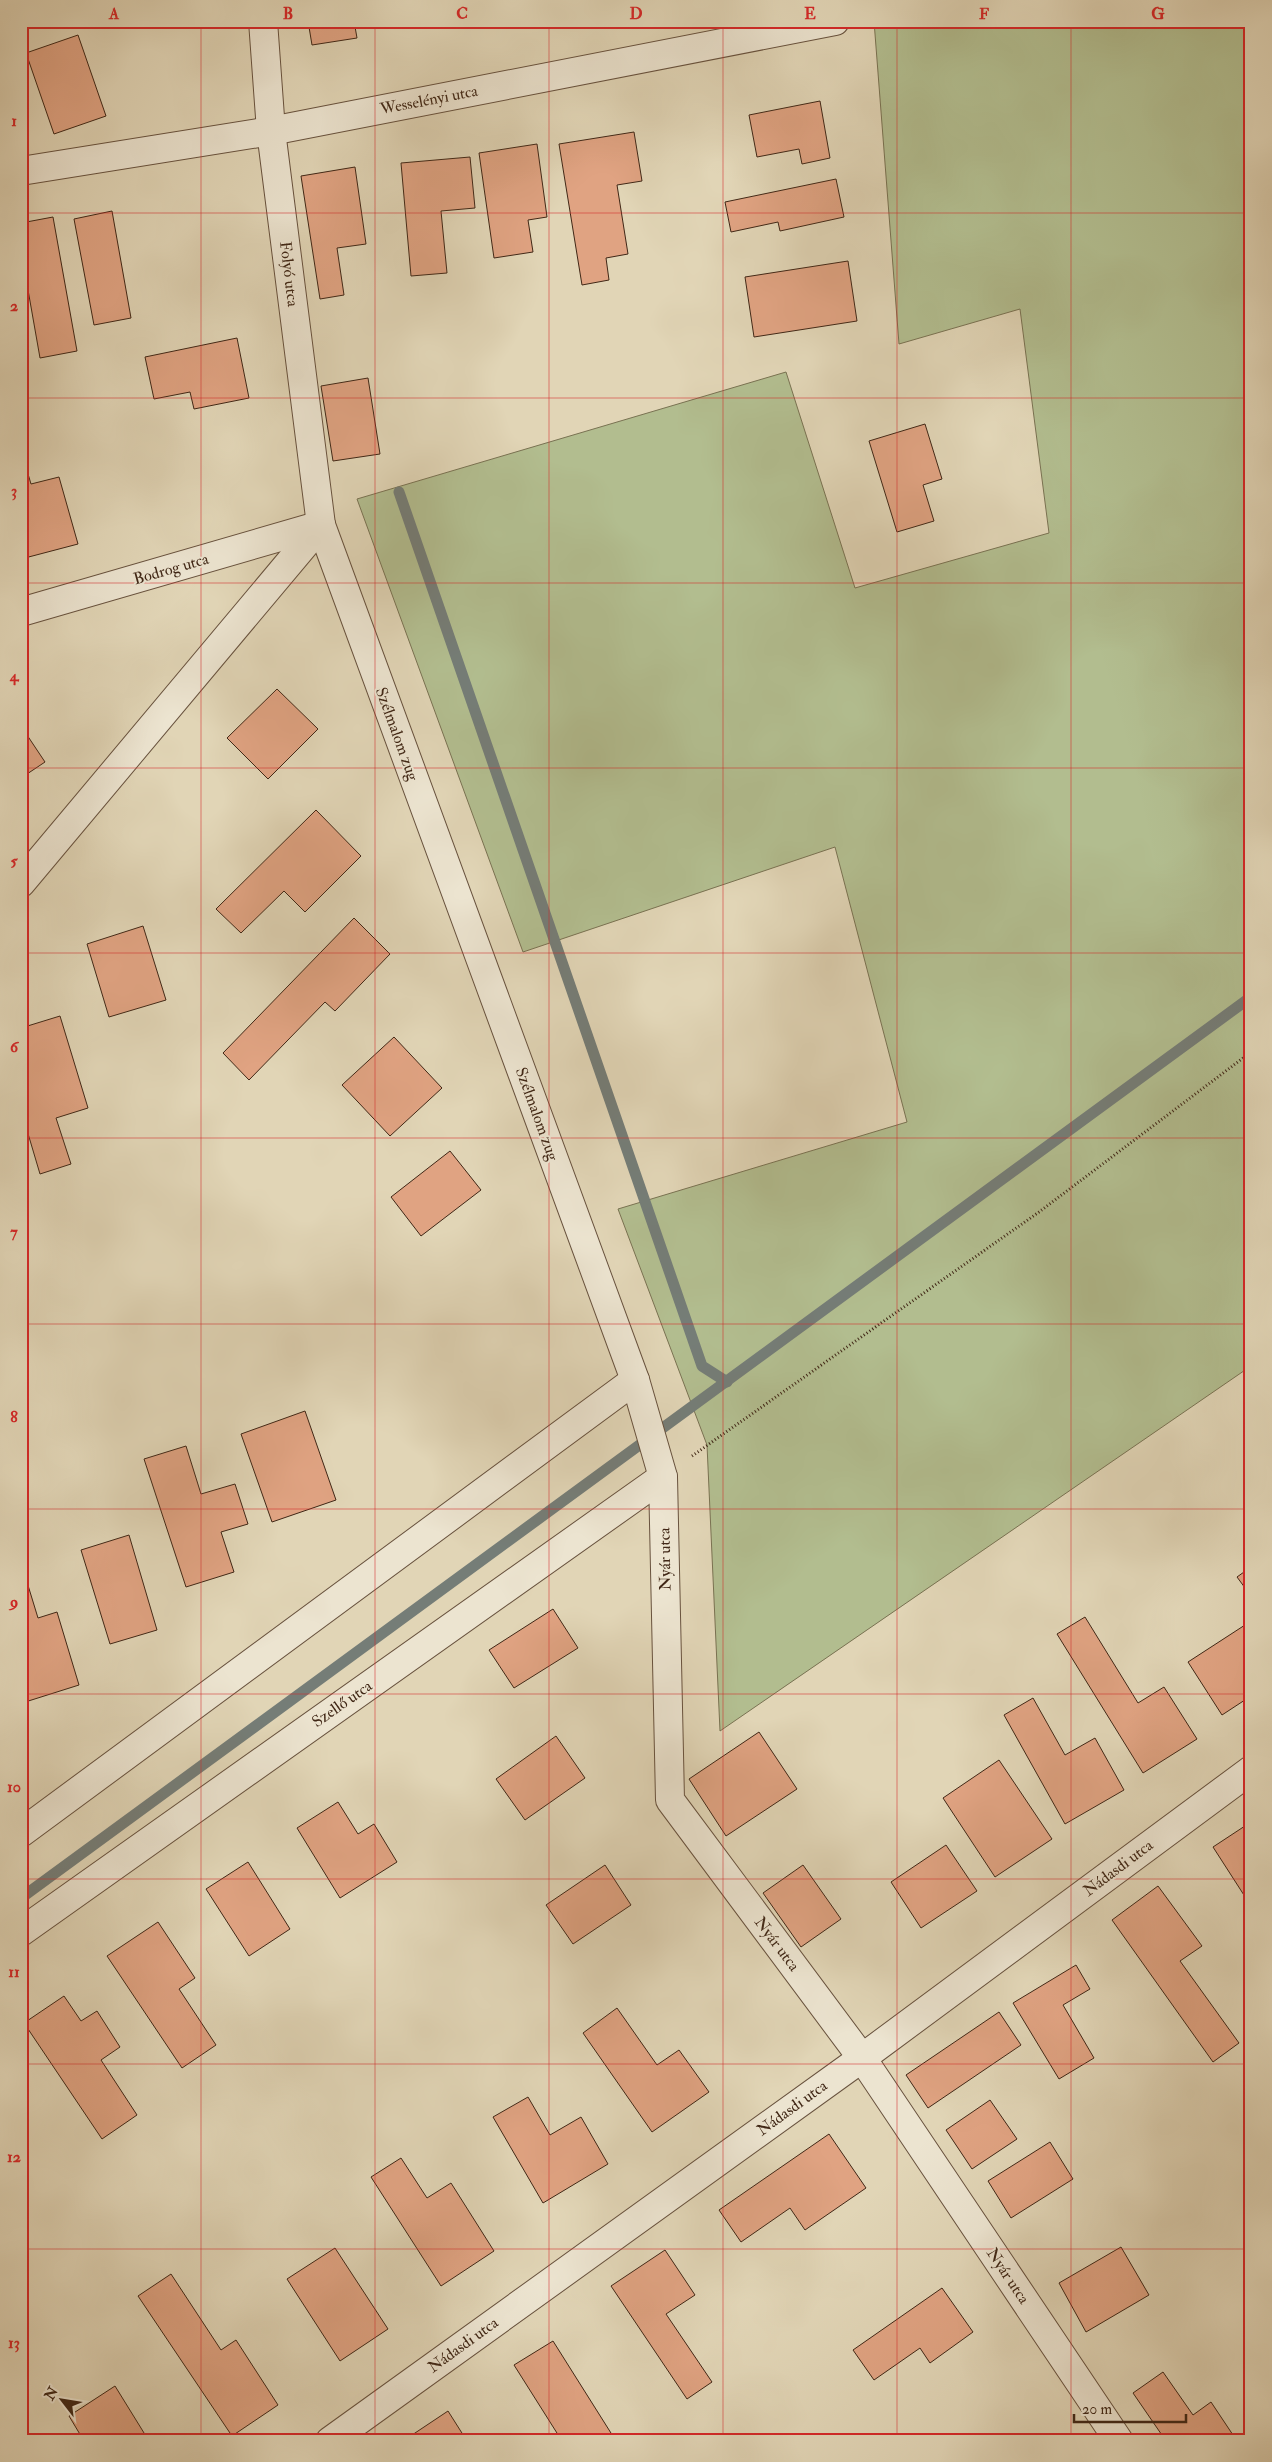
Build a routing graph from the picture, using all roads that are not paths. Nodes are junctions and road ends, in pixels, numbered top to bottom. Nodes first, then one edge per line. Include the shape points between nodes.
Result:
1 (263, 21) edge
2 (835, 21) edge
3 (271, 131) junction
4 (21, 171) edge
5 (320, 525) junction
6 (21, 612) edge
7 (21, 883) edge
8 (635, 1380) junction
9 (663, 1477) junction
10 (1251, 1770) edge
11 (21, 1833) edge
12 (21, 1932) edge
13 (862, 2058) junction
14 (330, 2441) edge
15 (1119, 2441) edge

1 - 3 street, Folyó utca
2 - 3 street, Wesselényi utca
3 - 4 street, Wesselényi utca
3 - 5 street, Folyó utca
5 - 6 street, Bodrog utca
5 - 7 street
5 - 8 street, Szélmalom zug
8 - 9 street, Nyár utca
8 - 11 street
9 - 12 street, Szellő utca
9 - 13 street, Nyár utca via 670,1800
10 - 13 street, Nádasdi utca
13 - 14 street, Nádasdi utca
13 - 15 street, Nyár utca

